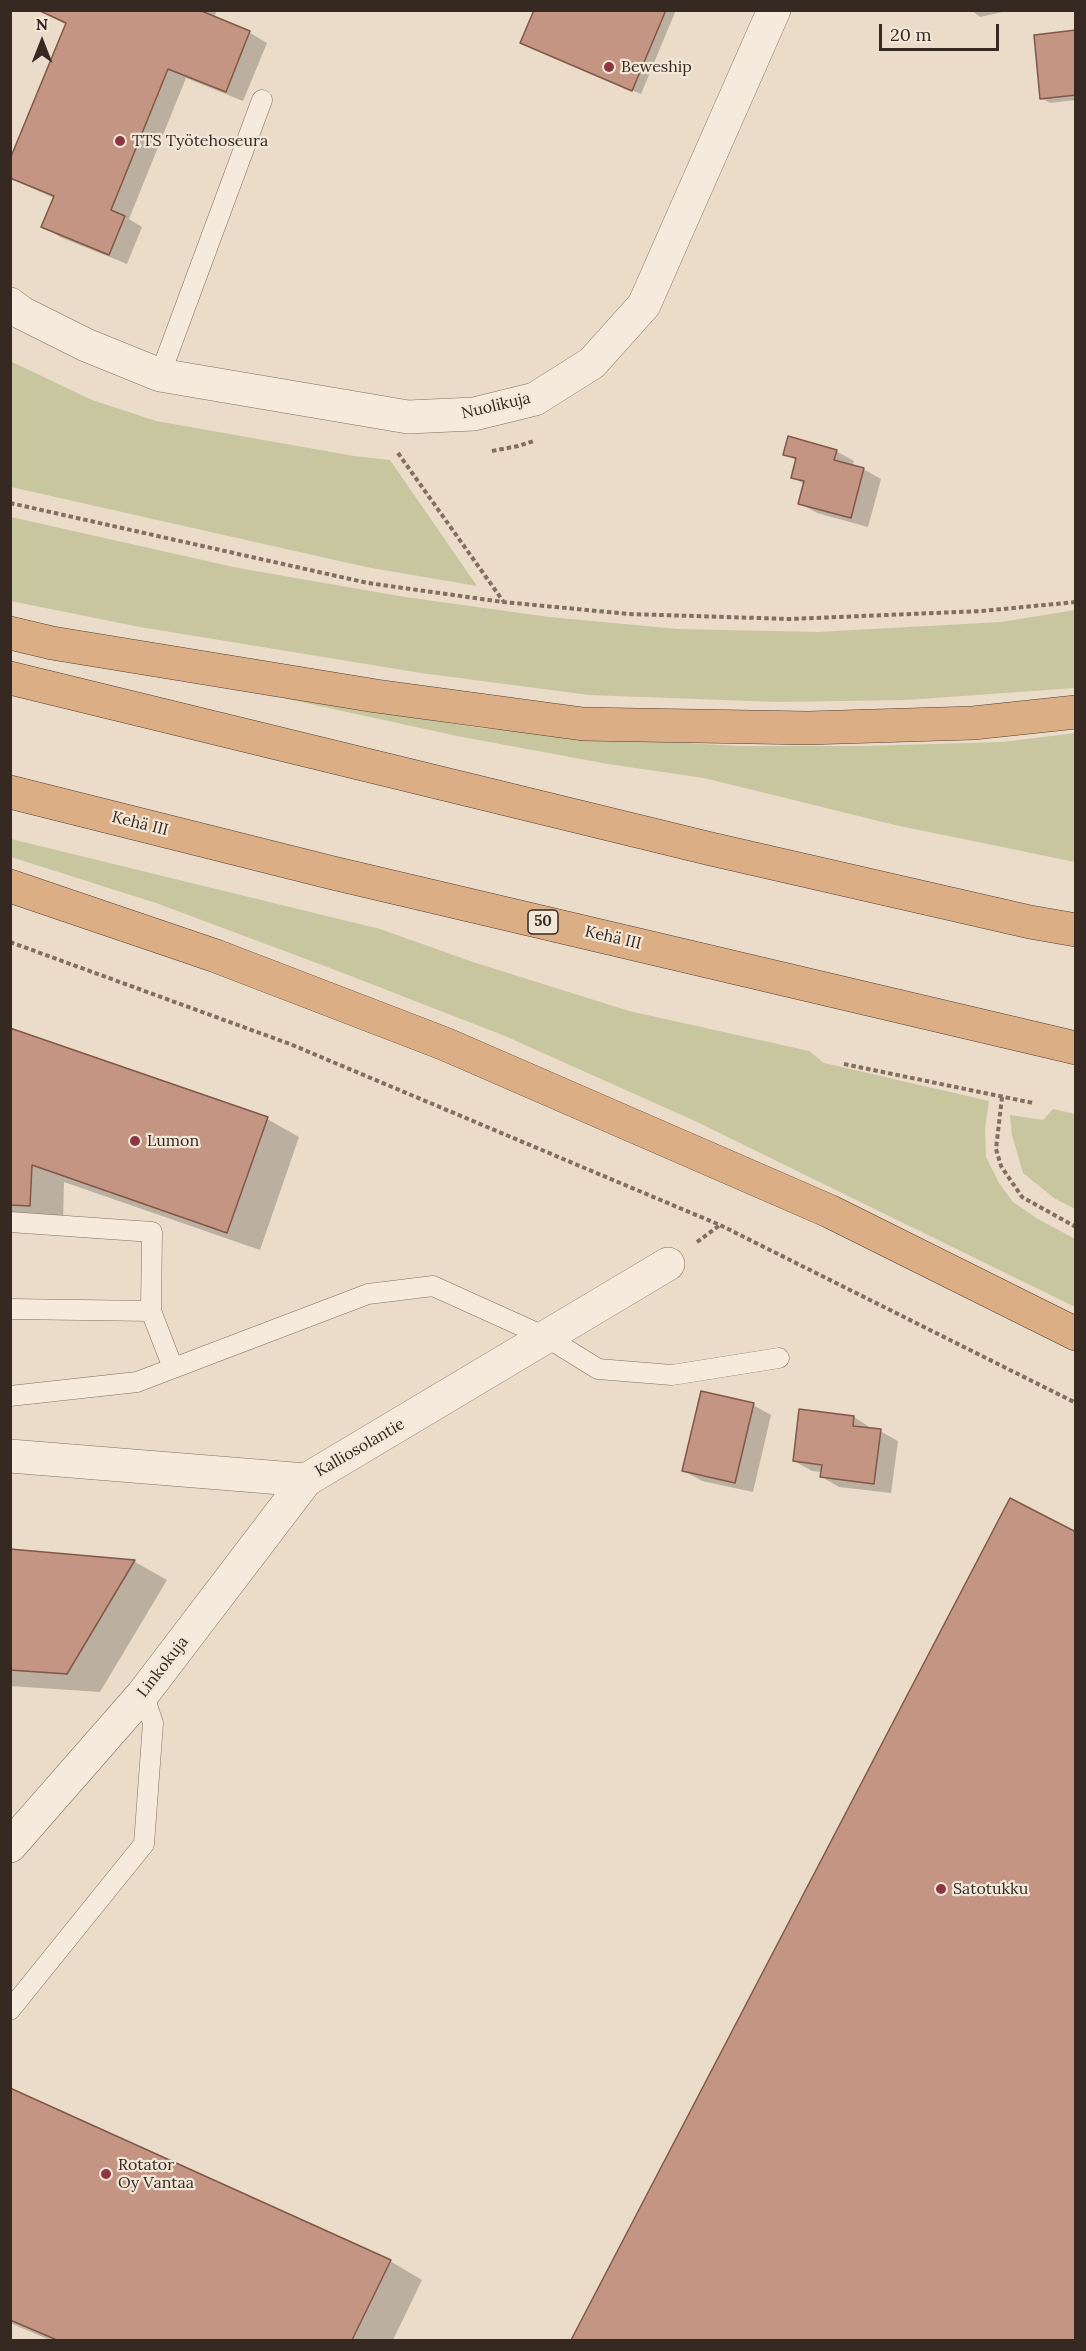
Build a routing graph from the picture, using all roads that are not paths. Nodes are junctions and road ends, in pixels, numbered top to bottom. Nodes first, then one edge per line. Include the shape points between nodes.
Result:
1 (774, 10) edge
2 (262, 100) dead end
3 (10, 304) edge
4 (160, 375) junction
5 (10, 633) edge
6 (10, 678) edge
7 (1076, 712) edge
8 (10, 792) edge
9 (10, 886) edge
10 (1076, 930) edge
11 (1076, 1048) edge
12 (10, 1222) edge
13 (668, 1264) dead end
14 (10, 1309) edge
15 (151, 1311) junction
16 (1076, 1334) edge
17 (548, 1338) junction
18 (779, 1358) dead end
19 (173, 1368) junction
20 (10, 1396) edge
21 (10, 1456) edge
22 (306, 1480) junction
23 (143, 1694) junction
24 (10, 1846) edge
25 (10, 2010) edge

1 - 4 street, Nuolikuja via 644,305 592,363 535,399 474,414 408,417
2 - 4 lane
3 - 4 street, Nuolikuja via 86,345
5 - 7 highway via 365,694 583,724 808,728 973,723
6 - 10 highway via 711,849
8 - 11 highway, Kehä III / 50
9 - 16 highway via 216,956 445,1044 829,1211
12 - 15 lane via 152,1232
13 - 17 street, Kalliosolantie
14 - 15 lane
15 - 19 lane
17 - 18 lane via 598,1368 672,1375
17 - 19 lane via 433,1286 368,1294
17 - 22 street, Kalliosolantie
19 - 20 lane via 137,1382
21 - 22 street, Kalliosolantie
22 - 23 street, Linkokuja
23 - 24 street, Linkokuja
23 - 25 lane via 153,1723 144,1844

